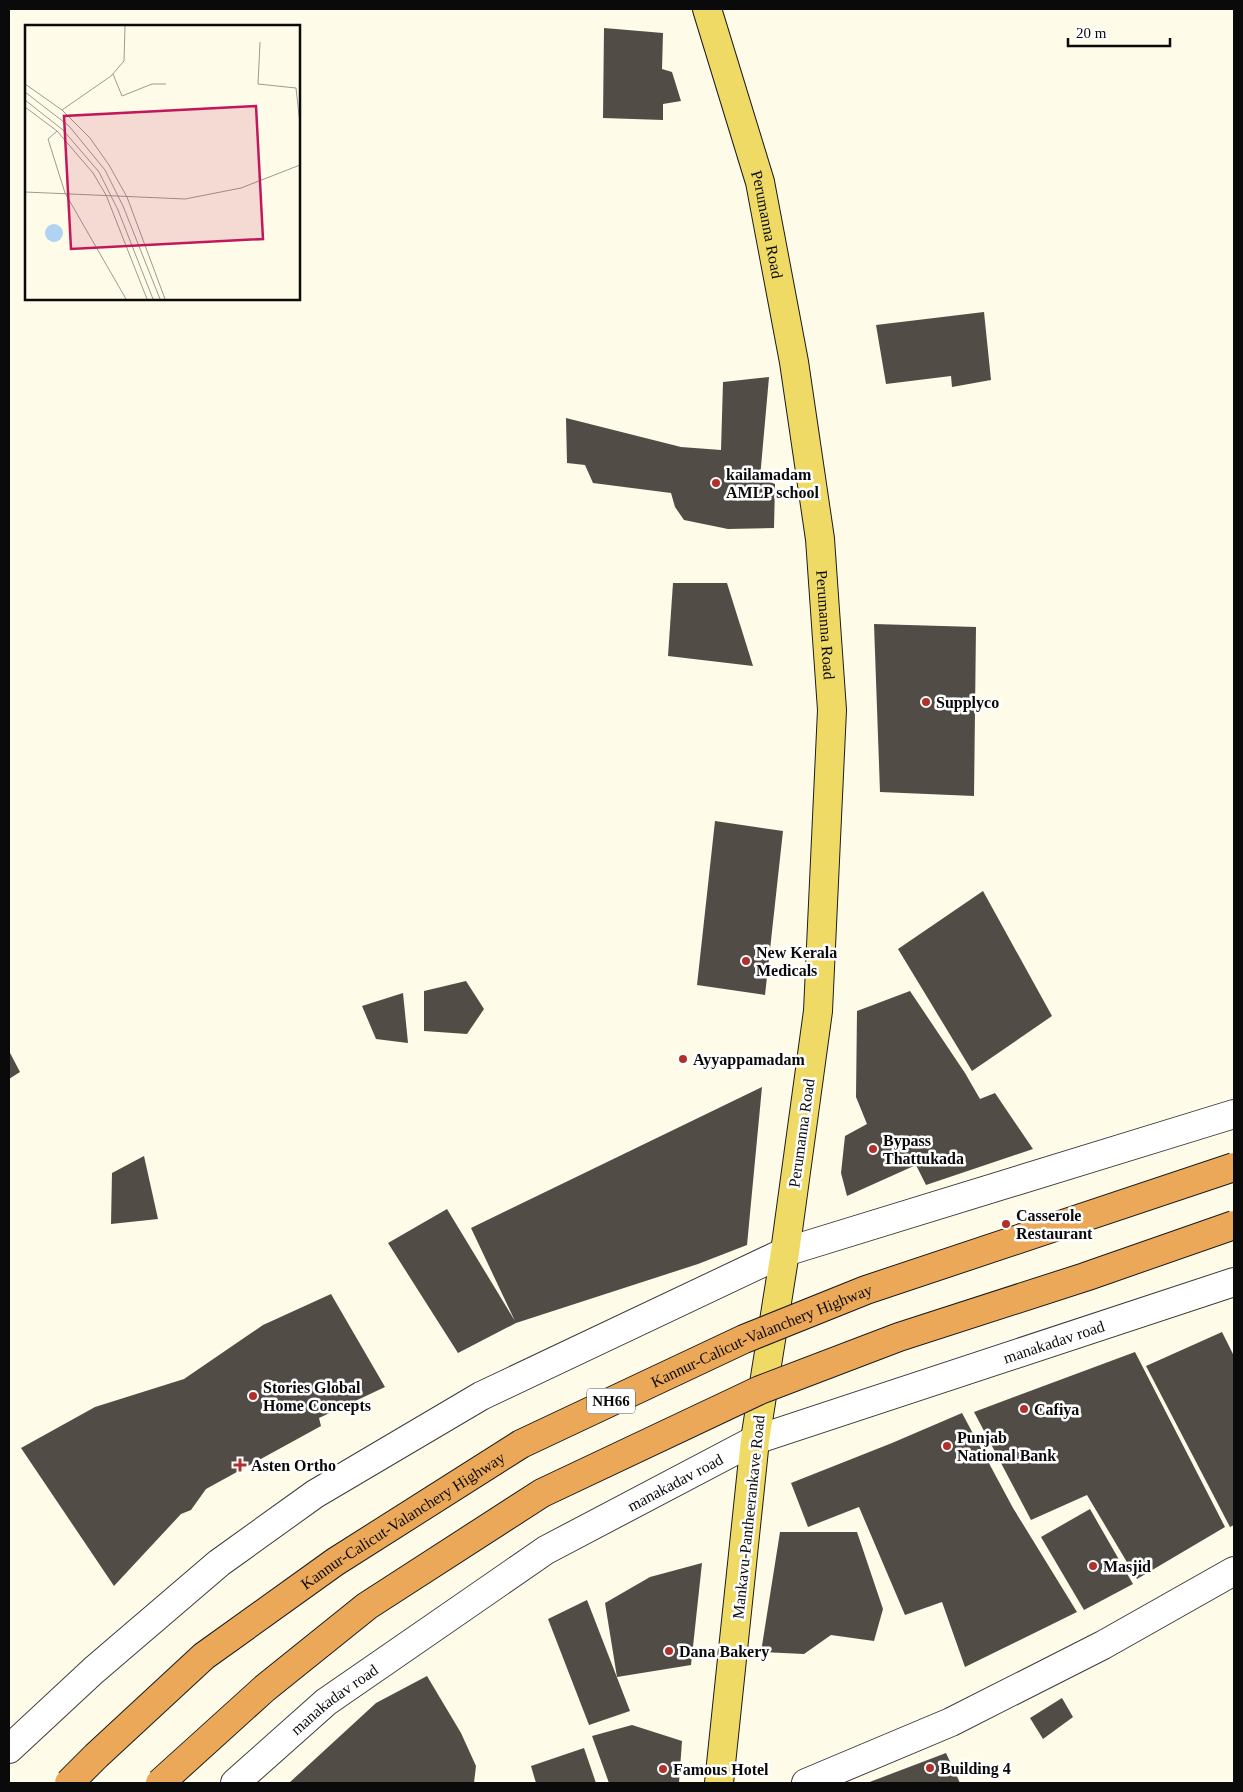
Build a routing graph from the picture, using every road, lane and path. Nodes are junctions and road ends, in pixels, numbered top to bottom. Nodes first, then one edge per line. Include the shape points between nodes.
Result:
1 (707, 9) edge
2 (1234, 1114) edge
3 (1234, 1167) edge
4 (1234, 1226) edge
5 (785, 1252) junction
6 (1234, 1282) edge
7 (755, 1440) junction
8 (1234, 1571) edge
9 (9, 1749) edge
10 (69, 1783) edge
11 (160, 1783) edge
12 (234, 1783) edge
13 (719, 1783) edge
14 (806, 1783) edge

1 - 5 main road, Perumanna Road via 760,182 794,362 820,539 832,710 818,1011
2 - 5 street
3 - 10 highway, Kannur-Calicut-Valanchery Highway / NH66, bridge via 857,1294 744,1339 521,1444 335,1562 204,1656
4 - 11 highway, bridge via 899,1337 769,1386 542,1493 367,1606 265,1688
5 - 7 main road, Mankavu-Pantheerankave Road
5 - 9 street via 481,1396 315,1494 219,1563 94,1670
6 - 7 street, manakadav road
7 - 12 street, manakadav road via 546,1550 326,1702
7 - 13 main road, Mankavu-Pantheerankave Road
8 - 14 street via 1103,1646 951,1722

